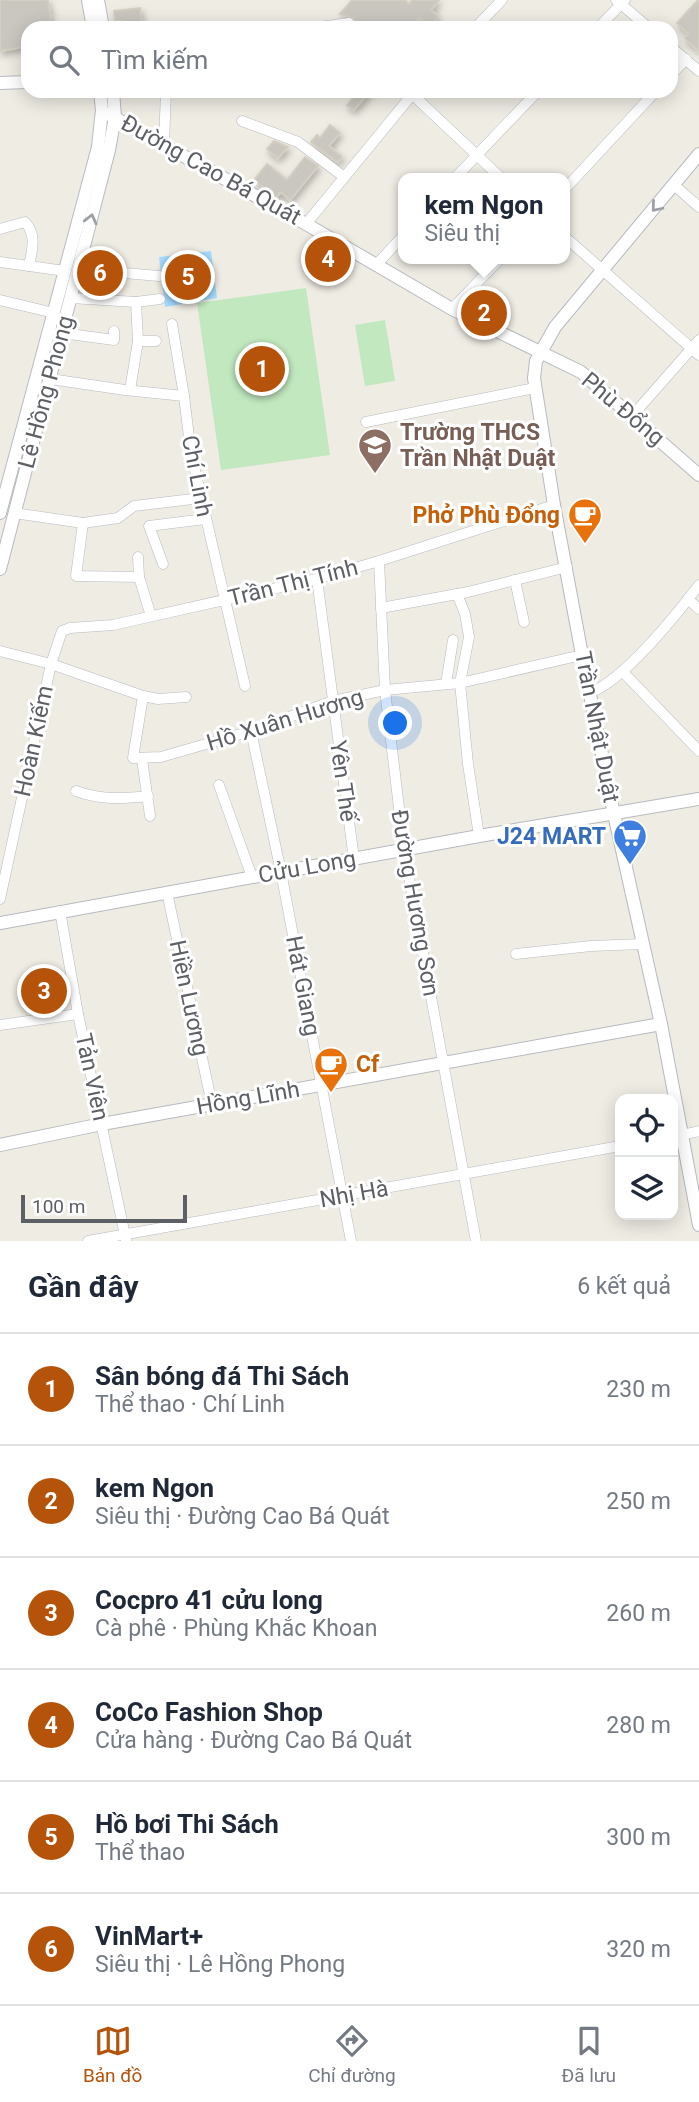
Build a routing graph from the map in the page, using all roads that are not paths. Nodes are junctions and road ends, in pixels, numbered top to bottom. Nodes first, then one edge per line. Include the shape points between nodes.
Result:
1 (88, 0) edge
2 (98, 0) edge
3 (502, 0) edge
4 (621, 2) edge
5 (92, 21) edge
6 (102, 21) edge
7 (482, 21) edge
8 (604, 21) edge
9 (641, 21) edge
10 (678, 53) edge
11 (685, 59) junction
12 (678, 67) edge
13 (699, 71) edge
14 (21, 82) edge
15 (0, 83) edge
16 (106, 98) edge
17 (111, 98) edge
18 (166, 98) edge
19 (409, 98) edge
20 (420, 98) edge
21 (531, 98) edge
22 (650, 98) edge
23 (102, 110) junction
24 (115, 117) junction
25 (242, 121) dead end
26 (164, 144) junction
27 (699, 154) edge
28 (475, 155) junction
29 (459, 173) edge
30 (495, 173) edge
31 (344, 177) junction
32 (570, 185) edge
33 (674, 185) junction
34 (699, 207) edge
35 (306, 223) junction
36 (0, 229) edge
37 (398, 241) edge
38 (570, 241) edge
39 (0, 262) edge
40 (495, 264) edge
41 (376, 265) junction
42 (29, 266) junction
43 (78, 269) junction
44 (602, 270) junction
45 (65, 271) junction
46 (159, 275) dead end
47 (71, 298) junction
48 (160, 299) dead end
49 (0, 300) edge
50 (135, 302) junction
51 (452, 309) junction
52 (54, 313) junction
53 (172, 324) dead end
54 (114, 331) dead end
55 (62, 333) junction
56 (138, 341) junction
57 (156, 341) dead end
58 (697, 348) edge
59 (540, 351) junction
60 (50, 379) junction
61 (535, 388) junction
62 (130, 390) junction
63 (184, 396) junction
64 (633, 415) junction
65 (366, 422) dead end
66 (699, 475) edge
67 (201, 498) junction
68 (2, 500) edge
69 (554, 505) junction
70 (0, 513) edge
71 (14, 513) junction
72 (205, 519) junction
73 (83, 523) junction
74 (138, 557) dead end
75 (379, 561) junction
76 (163, 564) dead end
77 (567, 567) junction
78 (0, 569) edge
79 (139, 577) junction
80 (317, 579) junction
81 (515, 580) junction
82 (699, 586) edge
83 (457, 594) junction
84 (688, 599) junction
85 (223, 600) junction
86 (381, 608) junction
87 (699, 609) edge
88 (151, 616) junction
89 (524, 622) dead end
90 (453, 640) dead end
91 (0, 651) edge
92 (582, 655) junction
93 (51, 664) junction
94 (623, 672) junction
95 (460, 682) junction
96 (446, 684) junction
97 (245, 686) dead end
98 (385, 690) junction
99 (591, 692) junction
100 (143, 696) junction
101 (186, 697) dead end
102 (333, 702) junction
103 (251, 731) junction
104 (699, 751) edge
105 (142, 759) junction
106 (219, 785) dead end
107 (76, 791) dead end
108 (148, 796) junction
109 (699, 799) edge
110 (614, 814) junction
111 (150, 817) dead end
112 (479, 836) junction
113 (404, 850) junction
114 (354, 859) junction
115 (281, 872) junction
116 (252, 877) junction
117 (167, 892) junction
118 (0, 900) edge
119 (60, 911) junction
120 (0, 923) edge
121 (643, 944) junction
122 (516, 954) dead end
123 (78, 1014) junction
124 (661, 1024) junction
125 (0, 1025) edge
126 (443, 1063) junction
127 (322, 1085) junction
128 (672, 1094) edge
129 (212, 1105) junction
130 (102, 1124) junction
131 (699, 1131) edge
132 (678, 1136) edge
133 (0, 1145) edge
134 (615, 1147) edge
135 (464, 1174) junction
136 (343, 1196) junction
137 (699, 1225) edge
138 (126, 1238) edge
139 (88, 1241) edge
140 (351, 1241) edge
141 (476, 1241) edge

1 - 5 street
2 - 6 street
3 - 7 street
4 - 8 street
4 - 9 street
10 - 11 street
11 - 12 street
11 - 13 street
14 - 15 street
16 - 23 street, Lê Hồng Phong
17 - 24 street, Lê Hồng Phong
18 - 26 street
19 - 31 street
20 - 28 street
21 - 28 street
22 - 32 street
23 - 24 street, Đường Cao Bá Quát
23 - 45 street, Lê Hồng Phong via 98,147
24 - 26 street, Đường Cao Bá Quát
43 -> 24 street, Lê Hồng Phong
25 - 31 street via 298,142
26 - 35 street, Đường Cao Bá Quát
27 - 33 street
28 - 29 street
28 - 30 street
31 - 35 street
33 - 34 street
33 -> 44 street
35 - 41 street, Đường Cao Bá Quát
36 - 42 street via 25,222 30,227
37 - 41 street
38 - 44 street
39 - 42 street
40 - 51 street
41 - 51 street, Đường Cao Bá Quát
42 - 45 street
43 - 46 street
43 - 47 street, Lê Hồng Phong
44 - 58 street
44 - 59 street
45 - 52 street, Lê Hồng Phong
47 - 50 street
47 - 55 street, Lê Hồng Phong
48 - 50 street
49 - 52 street
50 - 56 street
51 - 59 street, Đường Cao Bá Quát
52 - 68 street, Lê Hồng Phong
53 - 63 street, Chí Linh
54 - 55 street via 114,340
55 - 60 street, Lê Hồng Phong
56 - 57 street
56 - 62 street
58 - 64 street
59 - 61 street, Trần Nhật Duật
59 - 64 street, Phù Đổng via 581,372
60 - 62 street
60 - 71 street, Lê Hồng Phong
61 - 65 street
61 - 69 street, Trần Nhật Duật
62 - 63 street
63 - 67 street, Chí Linh
64 - 66 street, Phù Đổng
67 - 72 street, Chí Linh
67 - 73 street via 134,506 118,518
68 - 70 street, Lê Hồng Phong
69 - 75 street, Trần Thị Tính
69 - 77 street, Trần Nhật Duật
71 - 73 street
71 - 78 street, Lê Hồng Phong
72 - 76 street via 149,526
72 - 85 street, Chí Linh
73 - 79 street via 76,576
74 - 79 street
75 - 80 street, Trần Thị Tính
75 - 86 street, Đường Hương Sơn
77 - 81 street
77 - 92 street, Trần Nhật Duật
79 - 88 street
80 - 85 street, Trần Thị Tính
80 - 102 street, Yên Thế
81 - 83 street
81 - 89 street
82 - 84 street
83 - 86 street
83 - 95 street via 469,637
84 - 87 street
84 - 94 street
85 - 88 street, Trần Thị Tính
85 - 97 street, Chí Linh
86 - 98 street, Đường Hương Sơn
88 - 93 street, Trần Thị Tính via 65,629 59,634
90 - 96 street
91 - 93 street
92 - 95 street, Hồ Xuân Hương
92 - 99 street, Trần Nhật Duật
93 - 100 street
93 - 118 street, Hoàn Kiếm
94 - 99 street
94 - 104 street
95 - 96 street, Hồ Xuân Hương
95 - 112 street
96 - 98 street, Hồ Xuân Hương
98 - 102 street, Hồ Xuân Hương
98 - 113 street, Đường Hương Sơn
99 - 110 street, Trần Nhật Duật
100 - 101 street
100 - 105 street via 133,758
102 - 103 street, Hồ Xuân Hương
102 - 114 street, Yên Thế
103 - 105 street, Hồ Xuân Hương
103 - 115 street, Hát Giang
105 - 108 street
106 - 116 street
107 - 108 street via 122,799
108 - 111 street
109 - 110 street, Cửu Long
110 - 112 street, Cửu Long
110 - 121 street, Trần Nhật Duật
112 - 113 street, Cửu Long
113 - 114 street, Cửu Long
113 - 126 street, Đường Hương Sơn
114 - 115 street, Cửu Long
115 - 116 street, Cửu Long
115 - 127 street, Hát Giang
116 - 117 street, Cửu Long
117 - 119 street, Cửu Long
117 - 129 street, Hiền Lương
119 - 120 street, Cửu Long
119 - 123 street, Tản Viên
121 - 122 street
121 - 124 street, Trần Nhật Duật
123 - 125 street
123 - 130 street, Tản Viên
124 - 126 street, Hồng Lĩnh
124 - 128 street, Trần Nhật Duật
126 - 127 street, Hồng Lĩnh
126 - 135 street, Đường Hương Sơn
127 - 129 street, Hồng Lĩnh
127 - 136 street, Hát Giang
129 - 130 street, Hồng Lĩnh
130 - 133 street, Hồng Lĩnh
130 - 138 street, Tản Viên
131 - 132 street
132 - 137 street, Trần Nhật Duật
134 - 135 street, Nhị Hà
135 - 136 street, Nhị Hà
135 - 141 street, Đường Hương Sơn
136 - 138 street, Nhị Hà
136 - 140 street, Hát Giang
138 - 139 street, Nhị Hà

